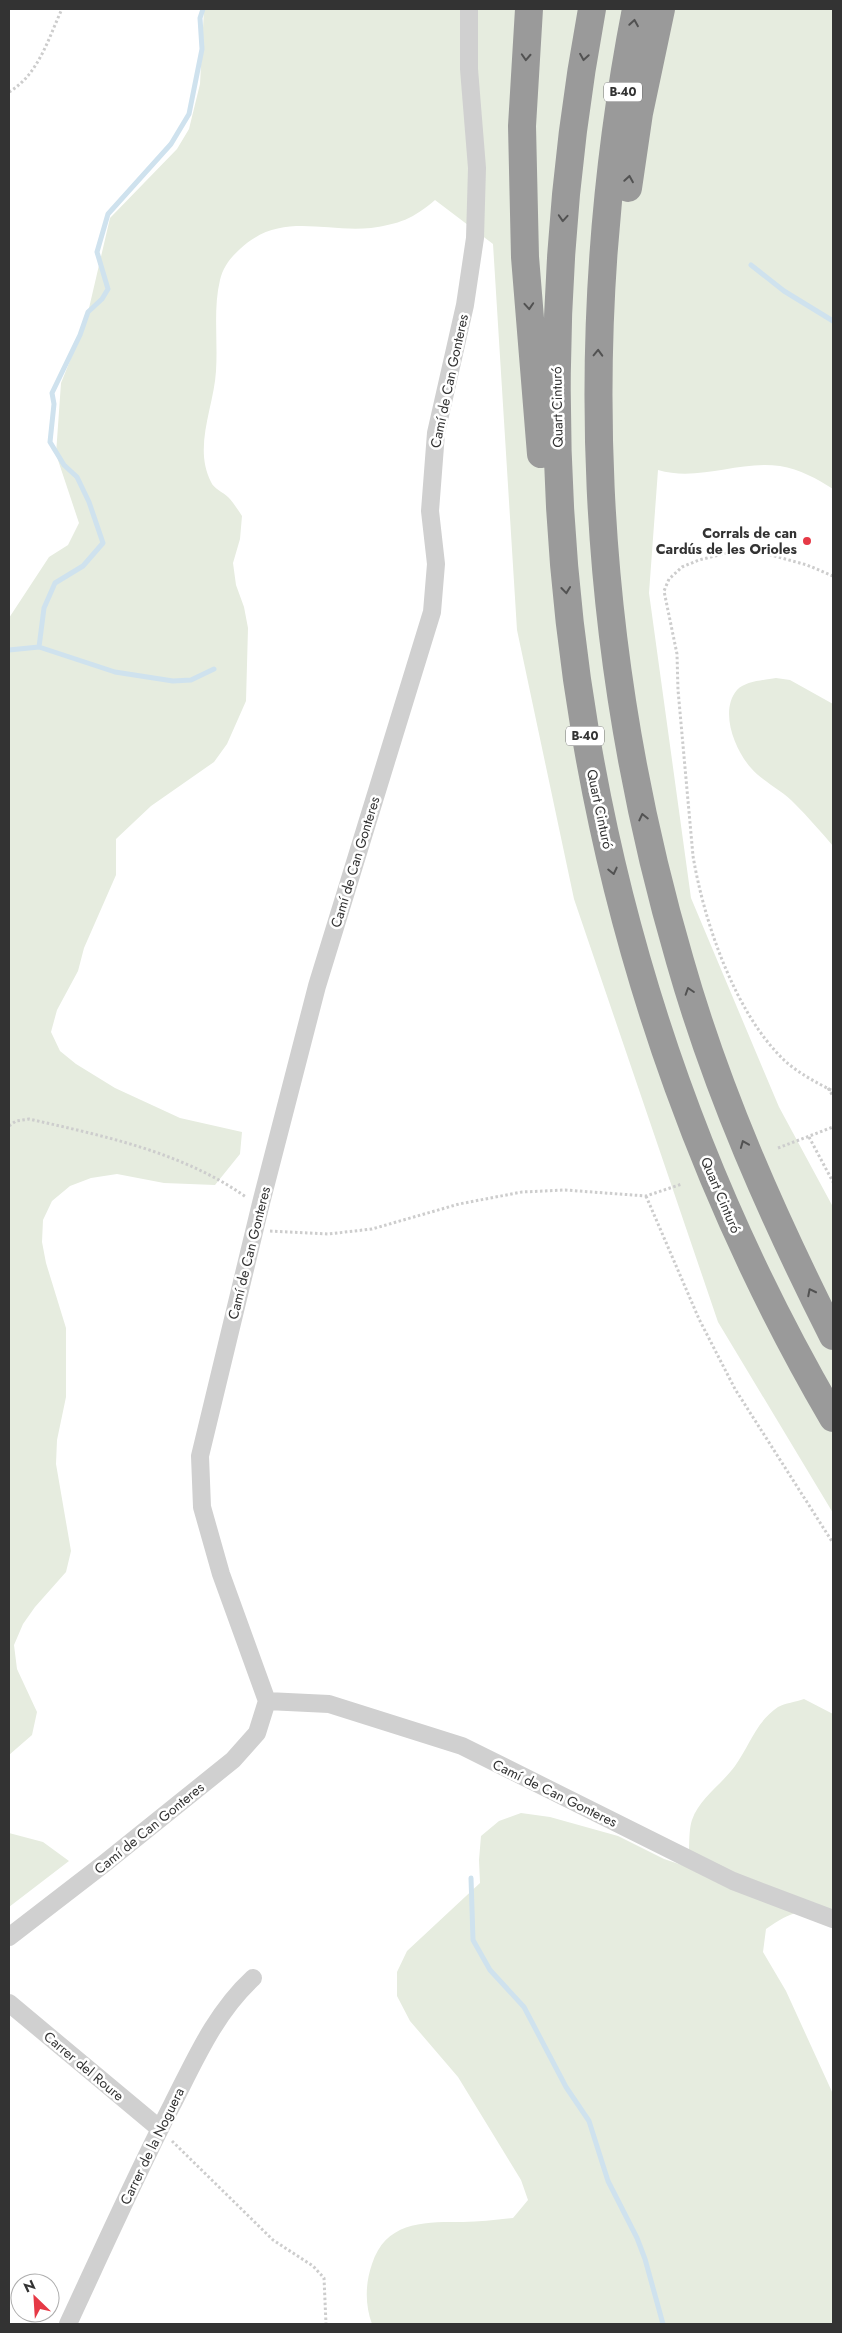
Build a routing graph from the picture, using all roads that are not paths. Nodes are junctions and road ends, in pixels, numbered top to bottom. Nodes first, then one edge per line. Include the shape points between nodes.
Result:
1 (469, 9) edge
2 (529, 9) edge
3 (592, 9) edge
4 (636, 9) edge
5 (661, 9) edge
6 (604, 559) junction
7 (563, 562) junction
8 (833, 1336) edge
9 (833, 1418) edge
10 (267, 1701) junction
11 (833, 1919) edge
12 (9, 1937) edge
13 (253, 1978) dead end
14 (9, 2003) edge
15 (160, 2129) junction
16 (68, 2324) edge

1 - 10 street, Camí de Can Gonteres via 469,70 477,168 475,238 465,305 436,432 430,502 436,564 432,612 317,986 260,1203 200,1456 202,1507 221,1574
2 -> 7 highway via 522,126 525,257 544,487
3 -> 7 highway, Quart Cinturó / B-40 via 574,116 558,292 556,389
6 -> 4 highway, B-40 via 598,368 602,256 616,132
6 -> 5 highway via 614,470 615,372 623,226 639,113
8 -> 6 highway, B-40 via 758,1178 703,1035 680,962 655,869 629,749
7 -> 9 highway, Quart Cinturó / B-40 via 572,651 599,814 643,983 678,1088 745,1251
10 - 11 street, Camí de Can Gonteres via 329,1704 462,1746 733,1881
10 - 12 street, Camí de Can Gonteres via 257,1734 233,1760
13 - 15 street, Carrer de la Noguera via 223,2010
14 - 15 street, Carrer del Roure
15 - 16 street, Carrer de la Noguera

